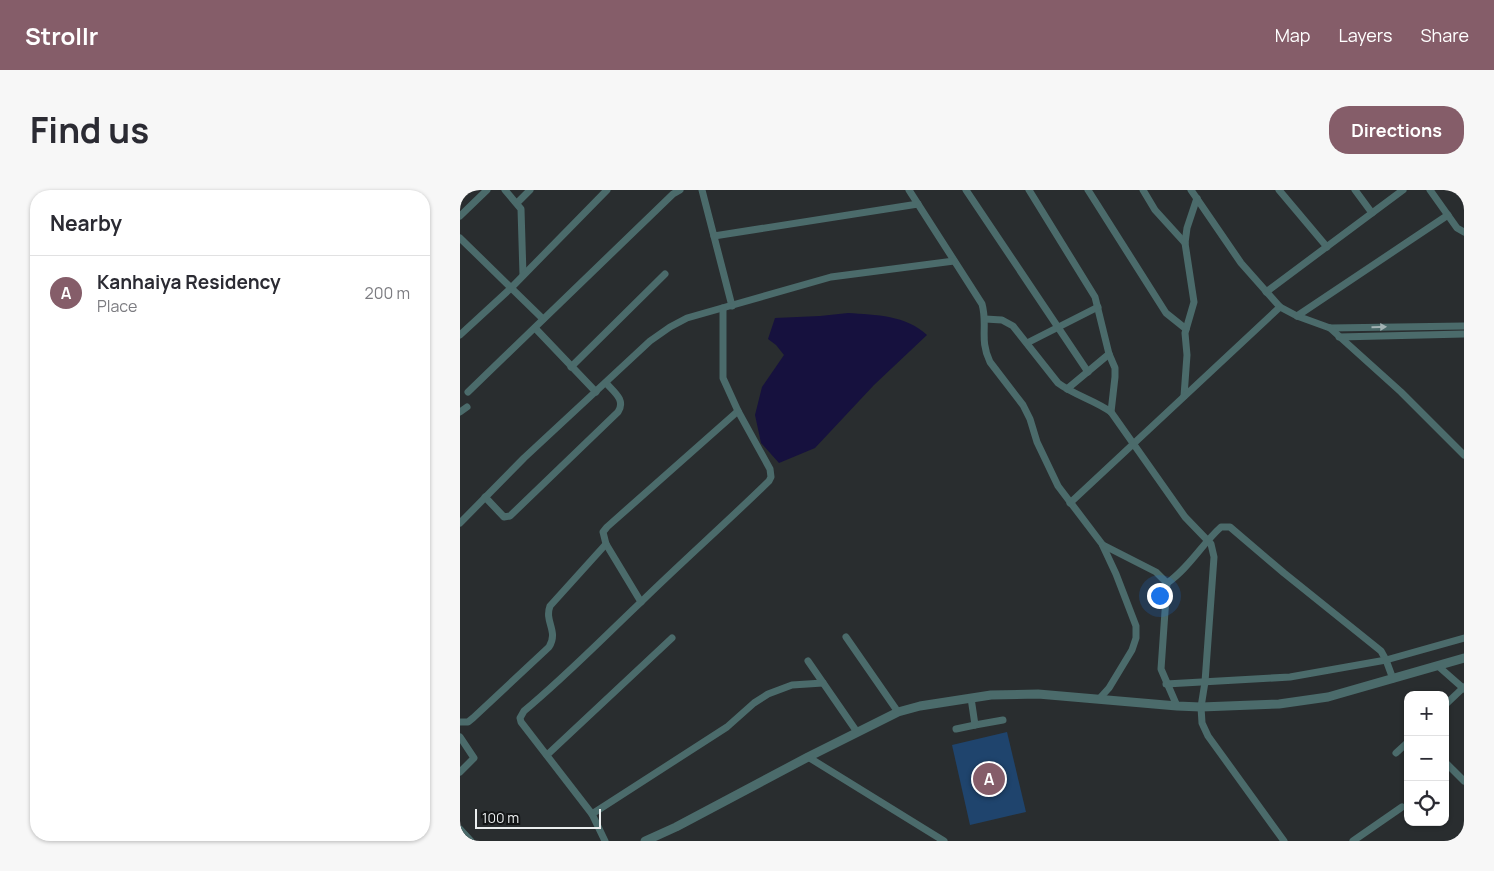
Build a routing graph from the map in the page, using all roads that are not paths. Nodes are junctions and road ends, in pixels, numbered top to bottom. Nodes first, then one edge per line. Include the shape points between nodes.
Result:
1 (487, 190) edge
2 (505, 190) edge
3 (530, 190) edge
4 (607, 190) edge
5 (680, 190) edge
6 (702, 190) edge
7 (909, 190) edge
8 (966, 190) edge
9 (1029, 190) edge
10 (1088, 190) edge
11 (1143, 190) edge
12 (1191, 190) edge
13 (1278, 190) edge
14 (1355, 190) edge
15 (1403, 190) edge
16 (1430, 190) edge
17 (1197, 198) junction
18 (517, 203) junction
19 (918, 204) junction
20 (1372, 213) junction
21 (1448, 215) junction
22 (460, 216) edge
23 (1464, 232) edge
24 (714, 236) junction
25 (462, 242) edge
26 (1185, 243) junction
27 (1327, 247) junction
28 (954, 261) junction
29 (665, 274) dead end
30 (523, 275) junction
31 (511, 288) junction
32 (1266, 292) junction
33 (732, 306) junction
34 (1098, 307) junction
35 (1280, 307) junction
36 (723, 308) junction
37 (1297, 316) junction
38 (543, 319) junction
39 (985, 319) junction
40 (1464, 326) edge
41 (534, 328) junction
42 (1057, 328) junction
43 (1330, 328) junction
44 (1186, 329) junction
45 (1464, 334) edge
46 (460, 335) edge
47 (1340, 337) junction
48 (1027, 343) junction
49 (1109, 354) junction
50 (572, 366) junction
51 (1088, 372) junction
52 (606, 383) junction
53 (1067, 389) junction
54 (468, 392) dead end
55 (596, 392) junction
56 (1184, 396) junction
57 (467, 407) dead end
58 (738, 411) junction
59 (460, 412) edge
60 (1111, 412) junction
61 (1134, 442) junction
62 (1464, 455) edge
63 (485, 498) junction
64 (1070, 503) junction
65 (460, 523) edge
66 (1207, 540) junction
67 (606, 544) junction
68 (1102, 544) junction
69 (1166, 583) junction
70 (641, 602) junction
71 (846, 637) dead end
72 (672, 638) dead end
73 (1464, 638) edge
74 (1464, 658) edge
75 (1386, 660) junction
76 (808, 661) dead end
77 (1438, 666) junction
78 (1393, 679) junction
79 (1205, 682) junction
80 (823, 683) junction
81 (1166, 684) junction
82 (1464, 688) edge
83 (971, 698) junction
84 (1098, 699) junction
85 (1449, 701) edge
86 (1177, 706) junction
87 (1201, 707) junction
88 (898, 712) junction
89 (1004, 720) dead end
90 (460, 722) edge
91 (975, 725) junction
92 (956, 729) dead end
93 (857, 732) junction
94 (460, 737) edge
95 (1404, 746) edge
96 (1396, 753) dead end
97 (547, 755) junction
98 (808, 757) junction
99 (1449, 766) edge
100 (460, 772) edge
101 (1464, 781) edge
102 (1402, 807) dead end
103 (592, 814) junction
104 (460, 829) edge
105 (932, 836) edge
106 (471, 841) edge
107 (605, 841) edge
108 (645, 841) edge
109 (944, 841) edge
110 (1284, 841) edge
111 (1353, 841) edge

1 - 22 street
2 - 18 street
3 - 18 street
4 - 30 street
5 - 38 street
6 - 24 street
7 - 19 street
8 - 42 street
9 - 34 street via 1093,290
10 - 44 street via 1166,313
11 - 26 street
12 - 17 street
13 - 27 street
14 - 20 street
15 - 20 street
16 - 21 street
17 - 26 street
17 - 32 street via 1241,263
18 - 30 street
19 - 24 street
19 - 28 street
20 - 27 street
21 - 23 street
21 - 37 street
24 - 33 street
25 - 31 street
26 - 44 street via 1194,302
27 - 32 street
28 - 33 street via 831,277
28 - 39 street via 982,304
29 - 50 street
30 - 31 street
31 - 38 street
31 - 46 street
32 - 35 street
33 - 36 street
34 - 42 street
34 - 49 street
35 - 37 street
35 - 56 street
36 - 52 street via 702,312 670,327 650,341
36 - 58 street via 723,378
37 - 43 street
38 - 41 street
39 - 48 street via 1008,323
39 - 64 street via 986,354 1023,405 1058,486
43 -> 40 street
41 - 50 street
41 - 54 street
42 - 48 street
42 - 51 street
43 - 47 street
44 - 56 street
45 - 47 street
47 - 62 street
48 - 53 street via 1051,375
49 - 51 street
49 - 60 street via 1116,377
50 - 55 street
51 - 53 street
52 - 55 street
52 - 63 street via 621,401 618,412 510,516 504,517
53 - 60 street
55 - 63 street
56 - 61 street
57 - 59 street
58 - 67 street via 607,527 603,532
58 - 70 street via 770,469 769,481
60 - 61 street
61 - 64 street
61 - 66 street via 1185,517
63 - 65 street
64 - 68 street
66 - 69 street
66 - 75 street via 1221,527 1233,529 1381,651
66 - 79 street via 1214,557
67 - 70 street
67 - 90 street via 550,606 548,612 554,636 549,647 473,718
68 - 69 street via 1156,572
68 - 84 street via 1136,626 1136,638 1121,671
69 - 81 street via 1160,662
70 - 97 street via 521,715 521,722
71 - 88 street
72 - 97 street
73 - 75 street
74 - 77 street
75 - 78 street
75 - 79 street via 1290,677
76 - 80 street
77 - 78 street
77 - 82 street
78 - 87 street via 1328,697 1279,704
79 - 81 street
79 - 87 street
80 - 93 street
80 - 103 street via 792,685 768,694 727,727
81 - 86 street
82 - 85 street
83 - 84 street via 1038,694
83 - 88 street
83 - 91 street
84 - 86 street
86 - 87 street
87 - 110 street via 1202,722 1208,736
88 - 93 street
89 - 91 street
91 - 92 street
93 - 98 street
94 - 100 street via 474,758
95 - 96 street
97 - 103 street
98 - 105 street
98 - 108 street
99 - 101 street
102 - 111 street
103 - 107 street
104 - 106 street
105 - 109 street

